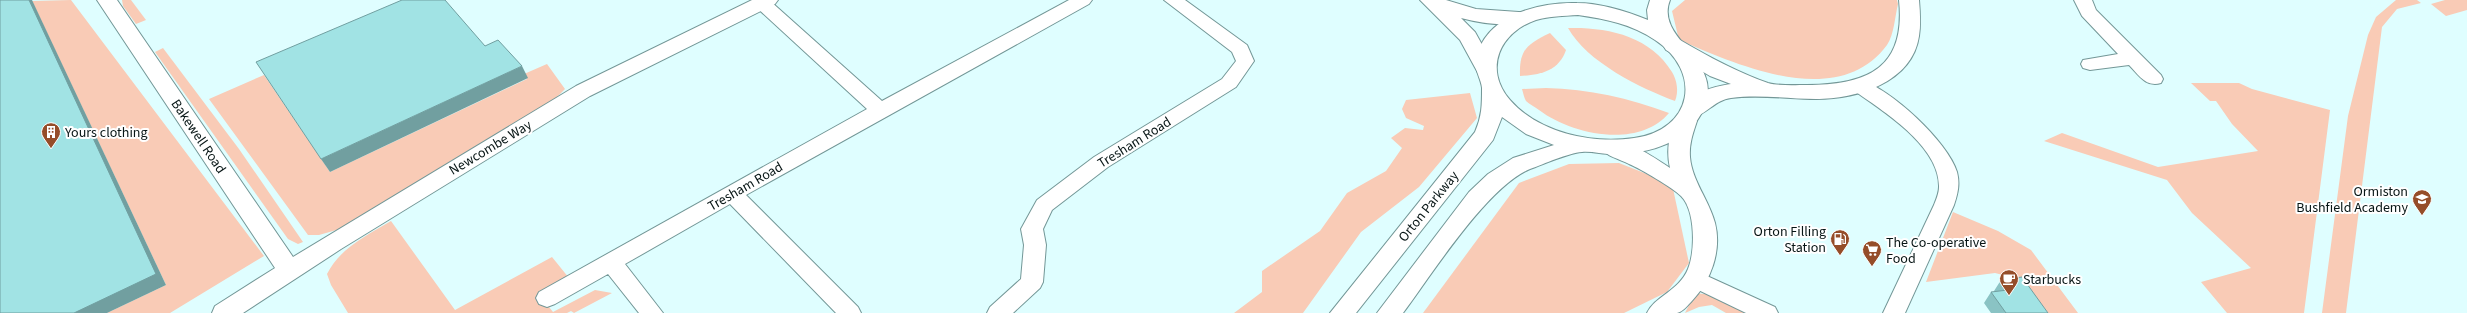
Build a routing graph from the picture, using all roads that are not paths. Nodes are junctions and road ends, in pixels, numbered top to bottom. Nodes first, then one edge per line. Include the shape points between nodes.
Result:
1 (107, 0) edge
2 (1083, 0) edge
3 (1173, 0) edge
4 (1585, 0) edge
5 (1660, 0) edge
6 (1909, 0) edge
7 (2083, 0) edge
8 (765, 1) edge
9 (1432, 1) edge
10 (1555, 10) junction
11 (1525, 17) junction
12 (1670, 42) junction
13 (2132, 58) junction
14 (2090, 64) dead end
15 (1485, 68) junction
16 (2154, 79) dead end
17 (1860, 86) junction
18 (1491, 90) junction
19 (1772, 90) junction
20 (880, 110) junction
21 (1690, 115) junction
22 (1580, 145) junction
23 (1612, 148) junction
24 (1688, 190) junction
25 (732, 194) junction
26 (611, 263) junction
27 (290, 272) junction
28 (1696, 279) junction
29 (547, 298) dead end
30 (224, 313) edge
31 (652, 313) edge
32 (850, 313) edge
33 (998, 313) edge
34 (1342, 313) edge
35 (1389, 313) edge
36 (1658, 313) edge
37 (1767, 313) edge
38 (1894, 313) edge

1 - 27 street, Bakewell Road
2 - 20 street, Tresham Road
3 - 33 street, Tresham Road via 1240,49 1245,61 1240,71 1229,83 1101,162 1044,205 1032,229 1035,245 1032,282
4 - 10 street
5 - 12 street via 1657,17
6 - 17 street via 1912,13 1909,41 1904,55 1892,70
7 - 13 street via 2088,12
8 - 20 street
8 - 27 street, Newcombe Way via 583,91 333,243
9 - 11 street via 1459,12 1487,18
9 - 15 street via 1468,37
10 - 11 street
10 - 12 street via 1578,9 1617,16 1647,27
11 - 15 street via 1508,26 1495,38 1487,52
12 - 19 street via 1717,71
12 - 21 street via 1685,57 1697,84 1697,97
13 - 14 street
13 - 16 street
15 - 18 street
17 - 19 street via 1831,91
17 - 38 street via 1907,118 1927,140 1945,168 1948,187 1944,205
18 - 22 street via 1505,108 1525,124 1551,137
18 - 34 street, Orton Parkway via 1493,114 1485,135
19 - 21 street via 1733,90 1716,94 1702,100
20 - 25 street, Tresham Road
21 - 23 street via 1668,135 1642,145
21 - 24 street via 1680,136 1678,153 1680,171
22 - 23 street
22 - 35 street via 1521,164 1496,180 1477,198
23 - 24 street via 1646,162
24 - 28 street via 1700,210 1705,230 1704,255
25 - 26 street, Tresham Road
25 - 32 street
26 - 29 street, Tresham Road
26 - 31 street
27 - 30 street, Newcombe Way
28 - 36 street via 1679,300
28 - 37 street

